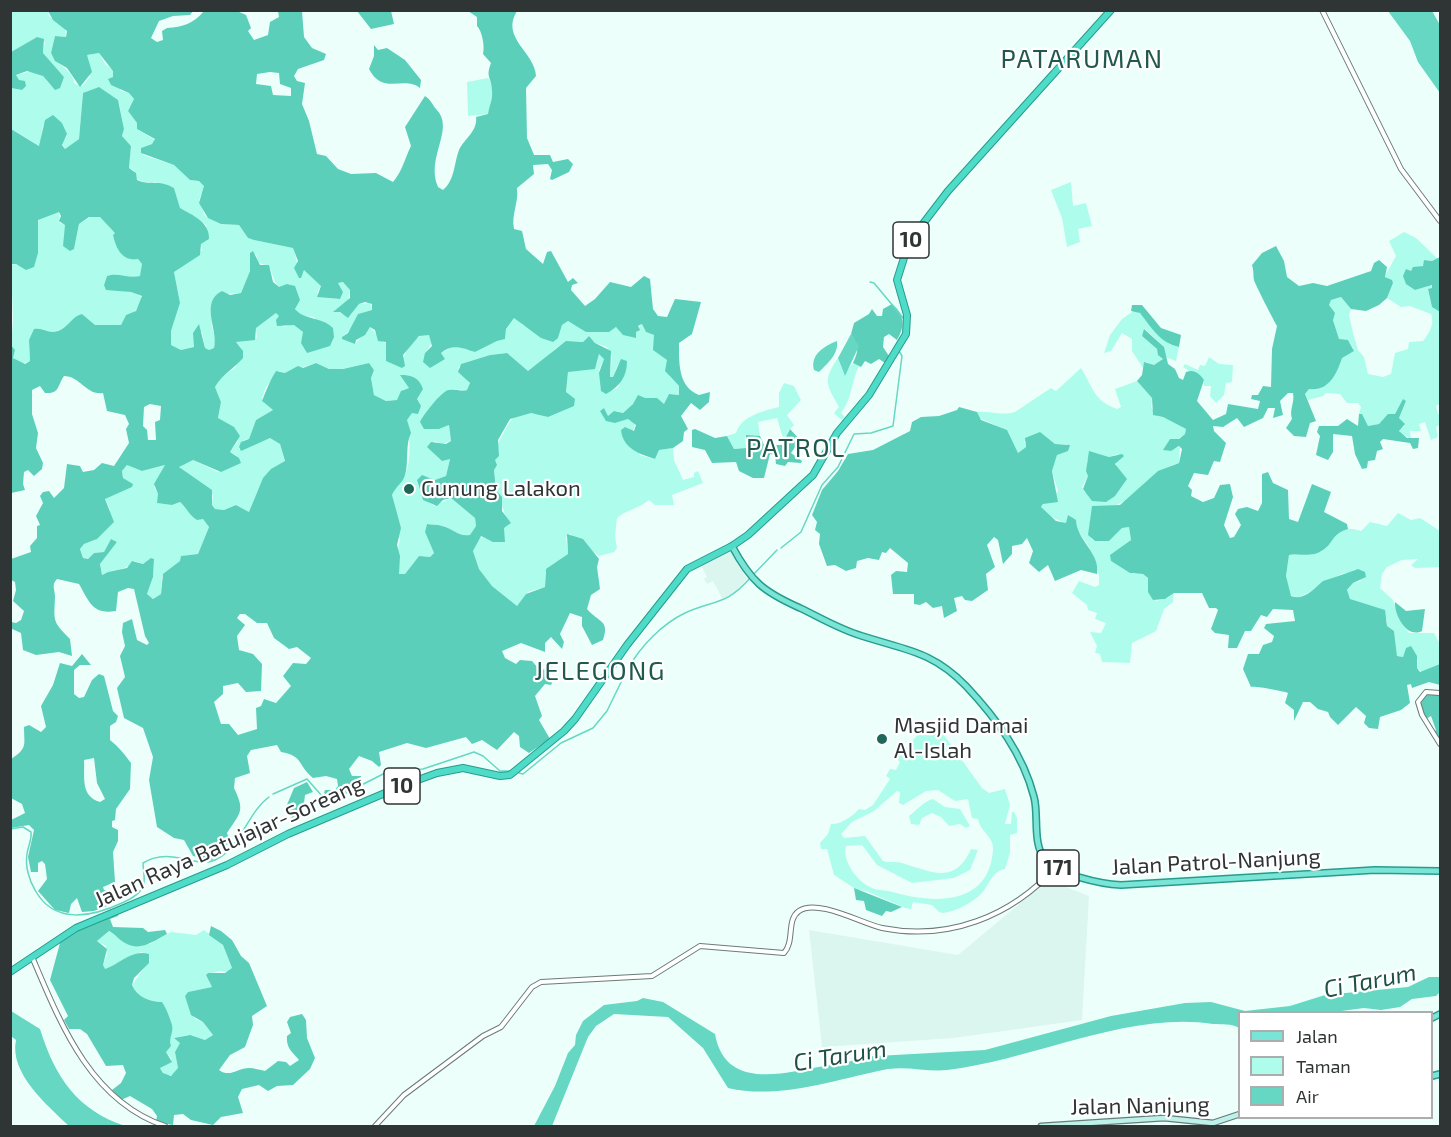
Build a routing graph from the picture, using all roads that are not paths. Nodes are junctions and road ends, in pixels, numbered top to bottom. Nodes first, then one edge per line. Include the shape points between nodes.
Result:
1 (1111, 10) edge
2 (1322, 10) edge
3 (1440, 221) edge
4 (732, 546) junction
5 (1440, 693) edge
6 (1440, 744) edge
7 (1056, 867) junction
8 (1440, 871) edge
9 (33, 959) junction
10 (10, 972) edge
11 (1238, 1114) edge
12 (165, 1126) edge
13 (375, 1126) edge
14 (1041, 1126) edge

1 - 4 highway, Jalan Raya Batujajar-Soreang / 10 via 913,236 897,280 908,320 905,336 869,394 837,433 813,475 760,526
2 - 3 street via 1401,169
4 - 7 main road, 171 via 751,578 772,596 828,624 927,655 951,672 994,719 1022,761 1035,802 1041,852
4 - 9 highway, Jalan Raya Batujajar-Soreang / 10 via 684,572 575,719 514,773 503,776 463,768 404,785 76,928
5 - 6 street via 1426,692 1418,702
7 - 8 main road, Jalan Patrol-Nanjung / 171 via 1097,882 1121,885 1375,870
7 - 13 street via 1013,903 959,928 933,932 896,930 841,912 807,909 793,918 790,943 784,953 700,946 652,976 541,982 532,987 501,1027 419,1084
9 - 10 highway, Jalan Raya Batujajar-Soreang / 10
9 - 12 street via 87,1068 119,1102
11 - 14 main road, Jalan Nanjung via 1213,1123 1164,1118

